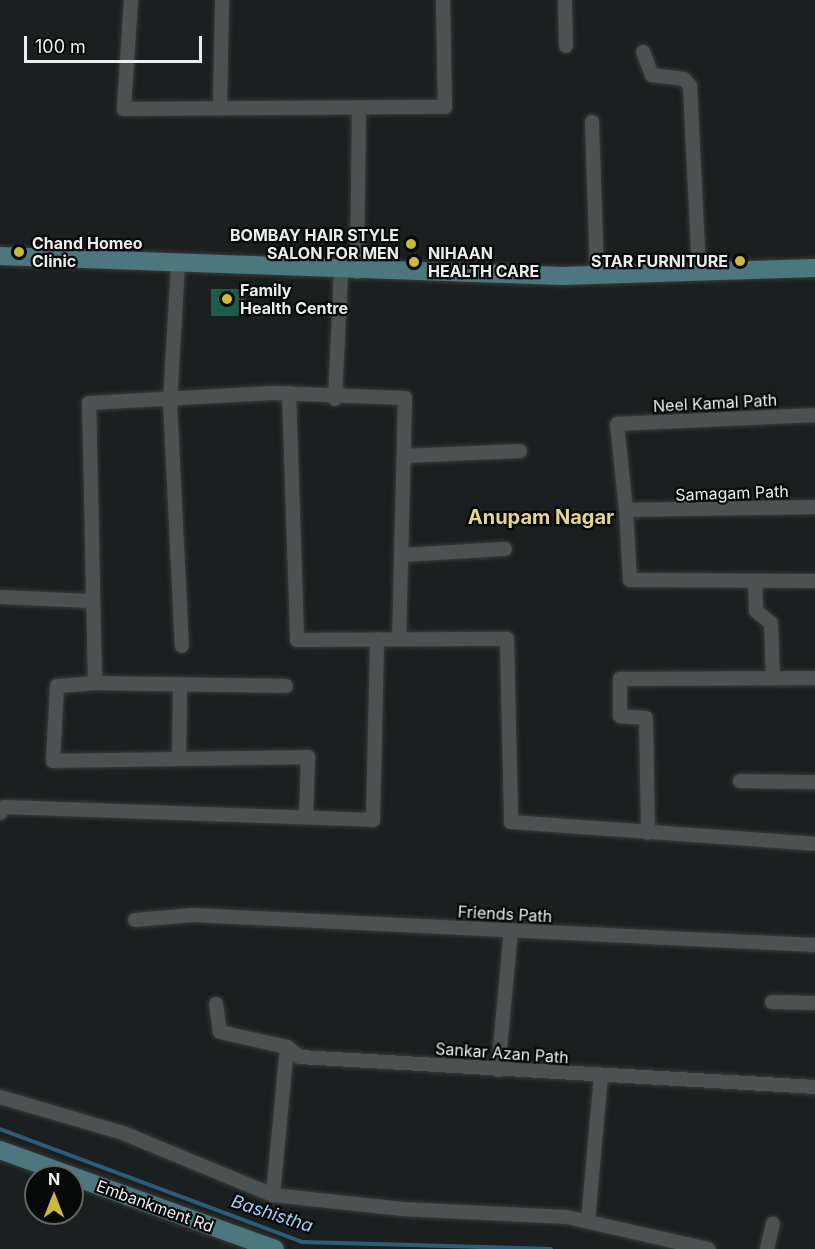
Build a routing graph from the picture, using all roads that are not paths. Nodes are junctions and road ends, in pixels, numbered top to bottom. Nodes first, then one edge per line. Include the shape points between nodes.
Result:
1 (131, 0) edge
2 (222, 0) edge
3 (443, 0) edge
4 (565, 0) edge
5 (566, 45) dead end
6 (643, 52) dead end
7 (220, 108) junction
8 (359, 108) junction
9 (592, 122) dead end
10 (0, 256) edge
11 (178, 264) junction
12 (815, 268) edge
13 (349, 272) junction
14 (699, 272) junction
15 (597, 275) junction
16 (289, 393) junction
17 (335, 399) junction
18 (170, 402) junction
19 (815, 415) edge
20 (520, 451) dead end
21 (404, 456) junction
22 (815, 507) edge
23 (626, 510) junction
24 (505, 549) dead end
25 (401, 555) junction
26 (755, 581) junction
27 (815, 581) edge
28 (0, 597) edge
29 (90, 601) junction
30 (399, 638) junction
31 (377, 639) junction
32 (182, 646) dead end
33 (773, 678) junction
34 (815, 678) edge
35 (95, 683) junction
36 (180, 685) junction
37 (286, 686) dead end
38 (179, 759) junction
39 (740, 781) dead end
40 (815, 782) edge
41 (0, 813) edge
42 (306, 818) junction
43 (648, 833) junction
44 (815, 844) edge
45 (135, 920) dead end
46 (511, 931) junction
47 (815, 945) edge
48 (772, 1002) dead end
49 (815, 1003) edge
50 (216, 1004) dead end
51 (287, 1047) junction
52 (498, 1070) junction
53 (601, 1076) junction
54 (815, 1087) edge
55 (0, 1097) edge
56 (0, 1150) edge
57 (273, 1195) junction
58 (588, 1221) junction
59 (773, 1224) dead end
60 (275, 1249) edge
61 (708, 1249) edge
62 (767, 1249) edge

1 - 7 street via 124,109
2 - 7 street
3 - 8 street via 445,107
4 - 5 street
6 - 14 street via 652,75 684,79 690,86
7 - 8 street
8 - 13 street
9 - 15 street
10 - 11 street
11 - 13 street
11 - 18 street
12 - 14 street
13 - 15 street
13 - 17 street
14 - 15 street
16 - 17 street
16 - 18 street
16 - 31 street via 297,640
17 - 21 street via 405,398
18 - 29 street via 89,403
18 - 32 street
19 - 23 street, Neel Kamal Path via 617,424
20 - 21 street
21 - 25 street
22 - 23 street, Samagam Path
23 - 26 street via 630,580
24 - 25 street
25 - 30 street
26 - 27 street
26 - 33 street via 756,611 771,623
28 - 29 street
29 - 35 street
30 - 31 street
30 - 43 street via 507,639 511,822
31 - 42 street via 373,820
33 - 34 street
33 - 43 street via 621,679 620,717 646,718
35 - 36 street
35 - 38 street via 57,686 53,761
36 - 37 street
36 - 38 street
38 - 42 street via 308,757
39 - 40 street
41 - 42 street via 4,807
43 - 44 street
45 - 46 street, Friends Path via 193,915
46 - 47 street, Friends Path
46 - 52 street
48 - 49 street
50 - 51 street, Sankar Azan Path via 220,1032
51 - 52 street, Sankar Azan Path via 300,1058
51 - 57 street
52 - 53 street, Sankar Azan Path
53 - 54 street, Sankar Azan Path
53 - 58 street
55 - 57 street via 123,1133
56 - 60 street, Embankment Rd
57 - 58 street
58 - 61 street
59 - 62 street

